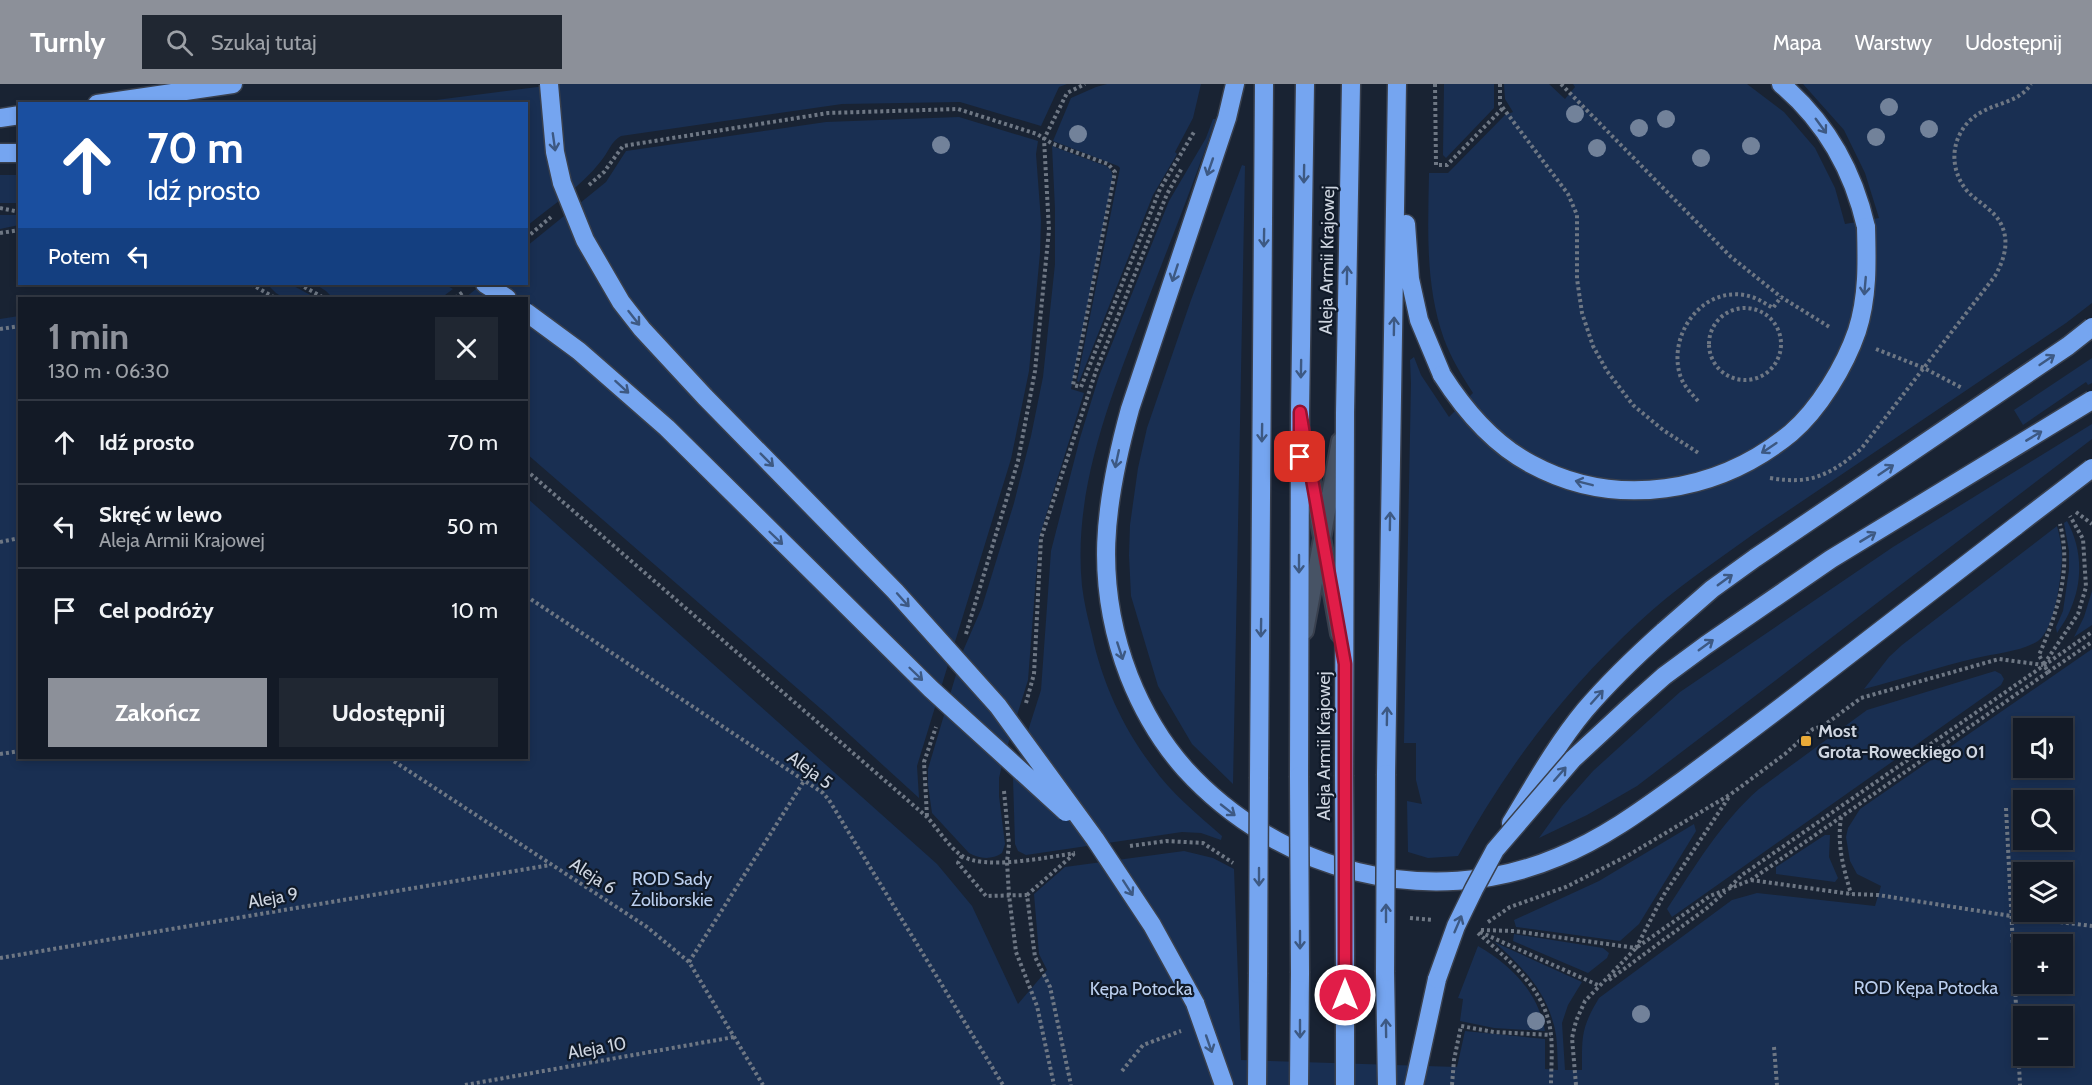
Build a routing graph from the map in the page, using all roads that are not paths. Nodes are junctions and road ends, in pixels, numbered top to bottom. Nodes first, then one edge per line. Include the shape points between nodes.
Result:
1 (233, 84) edge
2 (549, 84) edge
3 (1235, 84) edge
4 (1264, 84) edge
5 (1305, 84) edge
6 (1351, 84) edge
7 (1397, 84) edge
8 (1782, 84) edge
9 (111, 102) edge
10 (1397, 114) junction
11 (18, 115) edge
12 (0, 118) edge
13 (0, 153) edge
14 (18, 153) edge
15 (486, 285) edge
16 (505, 297) edge
17 (528, 313) edge
18 (2092, 327) edge
19 (2092, 400) edge
20 (1300, 412) junction
21 (1345, 413) junction
22 (2092, 468) edge
23 (1322, 536) junction
24 (1299, 661) junction
25 (1345, 664) junction
26 (1095, 840) junction
27 (1495, 850) junction
28 (1224, 1085) edge
29 (1257, 1085) edge
30 (1299, 1085) edge
31 (1345, 1085) edge
32 (1387, 1085) edge
33 (1414, 1085) edge

1 - 9 highway
2 -> 26 highway, bridge via 562,183 585,240 621,302 705,397 896,591 998,706
3 -> 22 highway, bridge via 1118,452 1107,520 1105,568 1119,650 1136,695 1154,727 1181,764 1234,814 1313,859 1382,878 1432,882 1479,879 1559,857 1601,836 1771,715
4 -> 29 highway, bridge
5 -> 20 highway, Aleja Armii Krajowej
21 -> 6 highway, Aleja Armii Krajowej
7 - 10 highway
8 -> 10 highway, bridge via 1819,122 1851,176 1859,199 1866,227 1867,259 1857,332 1836,376 1792,432 1722,475 1682,487 1653,490 1608,488 1532,465 1492,436 1467,411 1442,375 1419,320 1410,279
32 -> 10 highway, bridge via 1386,774
11 - 12 highway
13 - 14 highway
15 - 16 highway
17 -> 26 highway, bridge via 579,351 667,428 931,689
27 -> 18 highway, bridge via 1554,752 1584,711 1664,631 1755,558
27 -> 19 highway, bridge via 1573,759 1664,676 1831,559
20 - 23 lane
20 -> 24 highway, Aleja Armii Krajowej
21 - 23 lane
21 - 25 highway, Aleja Armii Krajowej
23 - 24 lane
23 - 25 lane
24 -> 30 highway, Aleja Armii Krajowej, bridge
25 - 31 highway, Aleja Armii Krajowej, bridge
26 -> 28 highway, bridge via 1152,925 1195,1003
33 -> 27 highway, bridge via 1437,979 1461,917

